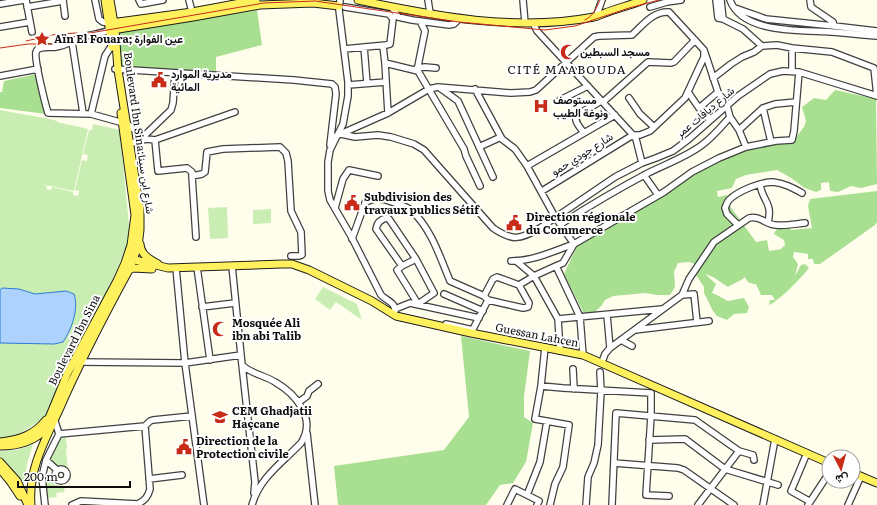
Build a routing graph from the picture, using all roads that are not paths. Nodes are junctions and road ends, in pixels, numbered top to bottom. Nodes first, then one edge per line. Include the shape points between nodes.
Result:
1 (25, 0) edge
2 (63, 0) edge
3 (95, 0) edge
4 (105, 0) edge
5 (110, 0) edge
6 (139, 0) edge
7 (163, 0) edge
8 (189, 0) edge
9 (256, 0) edge
10 (358, 0) edge
11 (428, 0) edge
12 (523, 0) edge
13 (602, 0) edge
14 (643, 0) edge
15 (680, 0) edge
16 (716, 0) edge
17 (721, 0) edge
18 (730, 0) edge
19 (810, 0) edge
20 (231, 2) edge
21 (0, 4) edge
22 (342, 4) edge
23 (27, 7) junction
24 (392, 7) junction
25 (650, 7) dead end
26 (192, 12) junction
27 (430, 13) junction
28 (65, 16) dead end
29 (596, 17) junction
30 (460, 18) junction
31 (723, 19) junction
32 (420, 21) junction
33 (760, 21) junction
34 (30, 22) junction
35 (525, 23) junction
36 (534, 23) junction
37 (546, 23) junction
38 (112, 26) junction
39 (834, 26) junction
40 (0, 27) edge
41 (537, 31) junction
42 (877, 31) edge
43 (32, 32) dead end
44 (877, 36) edge
45 (695, 40) junction
46 (72, 42) junction
47 (112, 45) junction
48 (383, 46) junction
49 (762, 46) junction
50 (364, 47) junction
51 (792, 48) junction
52 (344, 49) junction
53 (704, 50) junction
54 (385, 63) junction
55 (566, 63) junction
56 (436, 68) dead end
57 (38, 69) junction
58 (116, 69) junction
59 (417, 69) junction
60 (792, 71) junction
61 (799, 72) junction
62 (175, 73) junction
63 (0, 76) edge
64 (713, 78) junction
65 (386, 82) junction
66 (367, 83) junction
67 (348, 85) junction
68 (588, 86) junction
69 (438, 87) junction
70 (429, 89) junction
71 (475, 89) junction
72 (688, 92) junction
73 (718, 92) junction
74 (877, 96) edge
75 (629, 98) dead end
76 (560, 100) dead end
77 (602, 102) junction
78 (796, 102) junction
79 (727, 106) junction
80 (699, 108) junction
81 (763, 108) junction
82 (235, 112) dead end
83 (82, 113) junction
84 (388, 113) junction
85 (91, 114) junction
86 (615, 115) junction
87 (730, 117) junction
88 (710, 120) junction
89 (123, 122) junction
90 (654, 127) junction
91 (739, 130) junction
92 (584, 133) junction
93 (338, 135) junction
94 (633, 135) junction
95 (145, 137) junction
96 (501, 137) junction
97 (155, 140) junction
98 (772, 142) junction
99 (130, 144) junction
100 (479, 147) junction
101 (746, 147) junction
102 (330, 150) junction
103 (642, 163) junction
104 (527, 166) junction
105 (644, 175) junction
106 (192, 176) junction
107 (378, 176) dead end
108 (494, 177) dead end
109 (760, 184) junction
110 (480, 186) dead end
111 (542, 191) junction
112 (802, 193) dead end
113 (658, 195) junction
114 (335, 208) junction
115 (555, 217) junction
116 (768, 222) junction
117 (804, 223) dead end
118 (561, 224) junction
119 (738, 226) junction
120 (196, 237) dead end
121 (352, 239) junction
122 (139, 240) junction
123 (574, 244) junction
124 (291, 256) dead end
125 (416, 259) junction
126 (130, 260) junction
127 (232, 266) junction
128 (402, 266) junction
129 (556, 266) junction
130 (197, 267) junction
131 (168, 268) junction
132 (176, 268) junction
133 (129, 270) junction
134 (534, 276) junction
135 (520, 285) junction
136 (444, 294) dead end
137 (682, 295) junction
138 (486, 298) junction
139 (235, 303) junction
140 (417, 304) junction
141 (202, 307) junction
142 (663, 309) junction
143 (483, 311) junction
144 (395, 313) junction
145 (607, 315) junction
146 (580, 317) junction
147 (479, 318) junction
148 (558, 319) junction
149 (709, 321) dead end
150 (697, 322) junction
151 (634, 330) junction
152 (472, 332) junction
153 (621, 340) junction
154 (632, 346) dead end
155 (545, 347) junction
156 (610, 348) junction
157 (560, 351) junction
158 (241, 355) junction
159 (583, 355) junction
160 (210, 360) junction
161 (80, 362) junction
162 (602, 362) junction
163 (185, 363) junction
164 (242, 365) junction
165 (573, 369) dead end
166 (600, 372) dead end
167 (318, 384) dead end
168 (541, 386) junction
169 (574, 389) junction
170 (601, 391) junction
171 (298, 402) junction
172 (53, 416) junction
173 (192, 416) junction
174 (651, 416) junction
175 (547, 421) junction
176 (145, 426) junction
177 (307, 431) junction
178 (43, 432) junction
179 (59, 434) junction
180 (775, 439) junction
181 (649, 440) junction
182 (0, 442) edge
183 (0, 446) edge
184 (739, 451) junction
185 (807, 453) junction
186 (821, 459) edge
187 (46, 460) junction
188 (754, 460) dead end
189 (0, 462) edge
190 (614, 462) junction
191 (648, 465) junction
192 (0, 469) edge
193 (725, 469) junction
194 (182, 475) dead end
195 (861, 476) edge
196 (42, 478) junction
197 (149, 479) junction
198 (767, 481) junction
199 (877, 483) edge
200 (821, 484) edge
201 (778, 485) dead end
202 (710, 488) junction
203 (855, 489) edge
204 (527, 495) junction
205 (669, 496) dead end
206 (254, 498) junction
207 (808, 503) edge
208 (27, 504) edge
209 (45, 505) edge
210 (72, 505) edge
211 (204, 505) edge
212 (252, 505) edge
213 (315, 505) edge
214 (507, 505) edge
215 (537, 505) edge
216 (550, 505) edge
217 (586, 505) edge
218 (612, 505) edge
219 (698, 505) edge
220 (734, 505) edge
221 (763, 505) edge
222 (848, 505) edge

1 - 21 street
1 - 23 street
2 - 23 street
2 - 28 street
3 - 38 street via 99,19
4 - 38 main road, Boulevard Ibn Sina:شارع ابن سينا
5 - 38 main road, Boulevard Ibn Sina:شارع ابن سينا
6 - 7 street via 141,4
8 - 26 street
9 - 20 main road
10 - 24 main road
11 - 27 street
12 - 35 street
13 - 29 street
14 - 29 main road
15 - 25 street
16 - 31 street via 718,18
17 - 31 street
18 - 33 street via 739,13
19 - 39 street via 811,7
20 - 26 main road
22 - 38 main road via 260,5 193,18
22 - 48 street via 389,14 393,19 390,44
22 - 52 street
23 - 34 street
24 - 27 main road
24 - 32 street via 398,17
26 - 38 main road
27 - 30 main road
29 - 37 main road
30 - 32 street via 449,25
30 - 35 main road
31 - 49 street via 743,29
32 - 59 street via 425,31
33 - 39 street
33 - 44 street via 784,29
34 - 40 street
34 - 43 street
35 - 36 main road
36 - 37 main road
36 - 41 street
37 - 41 street
38 - 46 street via 101,34 84,36
38 - 47 main road, Boulevard Ibn Sina:شارع ابن سينا
38 - 58 main road, Boulevard Ibn Sina:شارع ابن سينا
39 - 42 street
41 - 55 street
45 - 53 street
45 - 55 street via 669,12 661,11 632,35 594,37
45 - 77 street via 674,62 648,62
46 - 57 street via 59,47 40,48 36,53
46 - 83 street
47 - 58 main road, Boulevard Ibn Sina:شارع ابن سينا
47 - 85 street via 105,56
48 - 50 street
48 - 54 street
49 - 51 street
49 - 64 street
50 - 52 street
50 - 66 street
51 - 60 street
51 - 74 street via 832,52 874,68
52 - 67 street
53 - 64 street
53 - 72 street, شارع جودي حمو via 704,56
54 - 59 street
54 - 65 street
55 - 68 street
55 - 71 street via 536,90 530,92 511,93
56 - 59 street
57 - 63 street
57 - 83 street via 48,113
58 - 62 street
58 - 89 main road, Boulevard Ibn Sina:شارع ابن سينا
59 - 70 street
60 - 61 street, شارع ديافات عمر
60 - 79 street, شارع ديافات عمر via 770,74
61 - 74 street, شارع ديافات عمر
61 - 78 street
62 - 95 street via 171,110
62 - 102 street via 332,84 336,94
64 - 73 street
65 - 66 street
65 - 84 street
66 - 67 street
67 - 93 street via 347,109
68 - 76 street
68 - 77 street
69 - 70 street
69 - 71 street
69 - 100 street via 458,101
70 - 84 street
70 - 110 street via 464,150
71 - 96 street
72 - 80 street
72 - 90 street, شارع جودي حمو via 685,98
73 - 79 street
73 - 80 street
75 - 90 street via 640,114
77 - 86 street
77 - 92 street via 575,118
78 - 81 street
78 - 98 street via 792,140
79 - 87 street
79 - 88 street, شارع ديافات عمر
80 - 88 street
81 - 91 street
81 - 98 street
82 - 97 street
83 - 85 street
84 - 93 street
85 - 89 street
86 - 92 street
86 - 94 street
87 - 91 street
87 - 105 street via 702,146
88 - 103 street, شارع ديافات عمر via 673,151
89 - 95 street
89 - 99 main road, Boulevard Ibn Sina:شارع ابن سينا
89 - 126 main road via 134,215
90 - 94 street, شارع جودي حمو via 640,135
91 - 101 street
92 - 104 street
93 - 102 street
93 - 115 street, شارع ديافات عمر via 391,137 424,150 494,228 504,235 524,236
94 - 103 street
94 - 111 street, شارع جودي حمو
95 - 97 street
95 - 99 street
96 - 100 street
96 - 104 street
97 - 106 street via 158,171 187,168 192,172
98 - 101 street
99 - 122 main road, Boulevard Ibn Sina:شارع ابن سينا via 140,209
100 - 108 street
101 - 113 street via 692,172
102 - 114 street via 328,191
103 - 115 street, شارع ديافات عمر via 615,177
104 - 111 street
105 - 113 street
105 - 118 street
106 - 120 street
106 - 124 street via 205,172 207,152 280,146 288,161 291,211 301,232 302,255
107 - 114 street via 350,170 342,179
109 - 112 street via 785,184
109 - 116 street via 770,209
109 - 119 street via 728,200 726,211
111 - 115 street
113 - 123 street
114 - 121 street
115 - 118 street
116 - 117 street via 774,226
116 - 119 street via 754,217
118 - 123 street
119 - 137 street via 711,245
121 - 138 street via 365,203 370,199 382,199 407,207 432,238 450,281
121 - 144 street via 381,295 395,306
122 - 126 main road, Boulevard Ibn Sina:شارع ابن سينا
122 - 131 main road via 145,256
123 - 129 street via 563,264
123 - 134 street via 531,259 513,261
125 - 128 street
125 - 128 street via 389,219 384,218 378,222 376,229
125 - 140 street via 434,293
126 - 131 main road
126 - 133 main road, Boulevard Ibn Sina:شارع ابن سينا
126 - 172 main road, Boulevard Ibn Sina via 68,372
127 - 130 main road, Guessan Lahcen
127 - 139 street
127 - 144 main road, Guessan Lahcen via 282,264 300,267
128 - 140 street via 397,268 397,272
129 - 134 street
129 - 146 street
130 - 132 main road, Guessan Lahcen
130 - 141 street
131 - 132 main road, Guessan Lahcen
131 - 133 main road
132 - 163 street
133 - 161 main road, Boulevard Ibn Sina:شارع ابن سينا
134 - 135 street
134 - 148 street
135 - 138 street via 495,277
135 - 138 street via 529,303 528,307 523,308
136 - 143 street
137 - 142 street
137 - 150 street via 694,294
138 - 143 street
139 - 141 street
139 - 158 street
140 - 144 street via 407,304
140 - 147 street
141 - 160 street
142 - 145 street
142 - 151 street
143 - 147 street
144 - 152 main road, Guessan Lahcen
145 - 146 street
145 - 156 street
146 - 148 street
146 - 159 street
147 - 152 street
148 - 157 street
149 - 150 street
150 - 151 street
151 - 153 street
152 - 155 main road, Guessan Lahcen
153 - 154 street
153 - 156 street
155 - 157 main road, Guessan Lahcen
155 - 168 street
156 - 162 street
157 - 159 main road, Guessan Lahcen
158 - 160 street
158 - 164 street
159 - 162 main road, Guessan Lahcen
160 - 163 street
161 - 163 street
161 - 172 main road, Boulevard Ibn Sina:شارع ابن سينا
162 - 180 main road, Guessan Lahcen
163 - 173 street
164 - 171 street via 280,385
164 - 206 street via 255,482
165 - 169 street
166 - 170 street
167 - 171 street
168 - 169 street
168 - 175 street via 535,419
169 - 170 street
170 - 174 street via 651,393
170 - 217 street via 598,445 588,477
171 - 177 street via 305,416
172 - 178 main road, Boulevard Ibn Sina
172 - 179 street
172 - 182 main road via 33,433 12,441
172 - 208 main road, Boulevard Ibn Sina via 33,471
173 - 176 street via 153,420
173 - 211 street
174 - 181 street
174 - 184 street via 695,420
174 - 190 street via 616,413
175 - 204 street via 540,462
175 - 216 street via 569,425 563,467 555,484
176 - 179 street
176 - 197 street
177 - 206 street via 301,443 262,482
177 - 213 street
178 - 183 main road via 16,446
178 - 208 main road, Boulevard Ibn Sina via 28,473
179 - 187 street
180 - 185 main road, Guessan Lahcen
180 - 198 street
181 - 191 street
181 - 193 street via 685,439
184 - 188 street via 753,455
184 - 193 street
185 - 186 main road, Guessan Lahcen
185 - 207 street via 791,491
187 - 196 street
187 - 196 street via 56,472
189 - 208 main road via 17,481
190 - 191 street
190 - 218 street
191 - 202 street via 678,468
191 - 205 street via 646,495
192 - 208 main road
193 - 198 street
193 - 202 street
194 - 197 street
195 - 199 main road
196 - 209 street
197 - 210 street via 148,495 145,501 138,504 81,502
198 - 201 street
198 - 221 street
200 - 207 street
202 - 219 street
202 - 220 street
203 - 222 street
204 - 214 street via 515,489
204 - 215 street via 539,501
206 - 212 street

